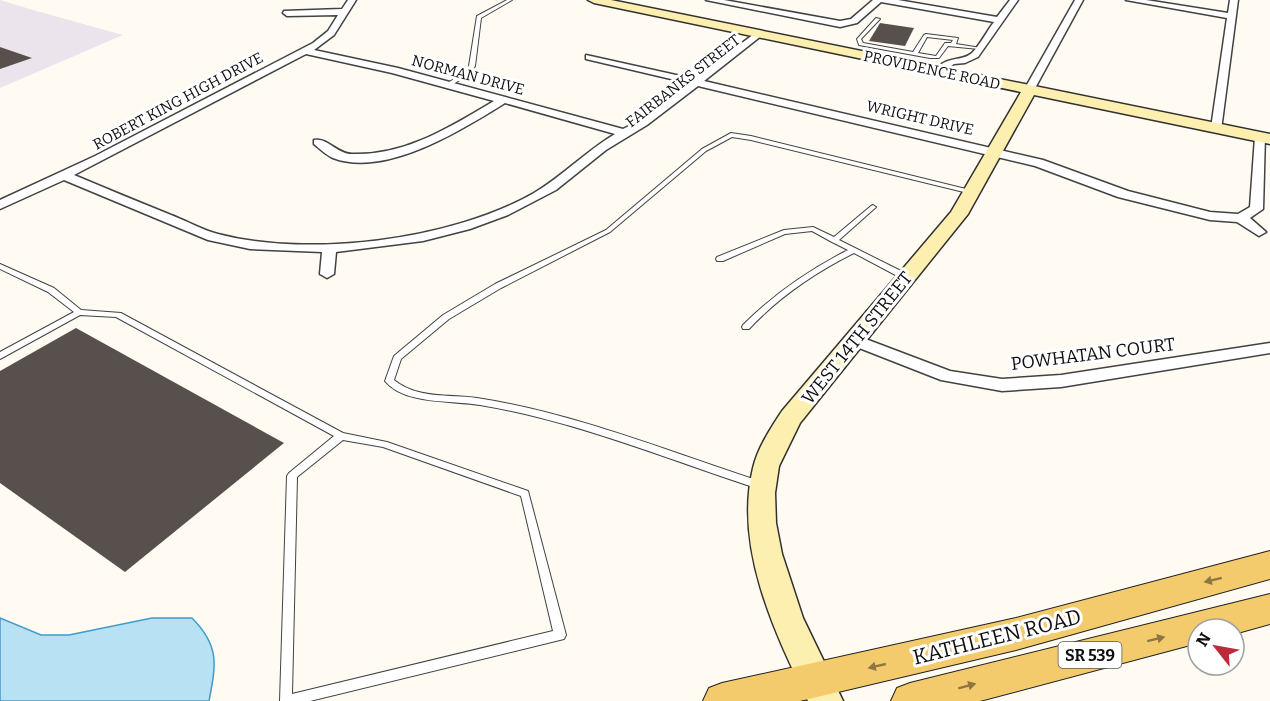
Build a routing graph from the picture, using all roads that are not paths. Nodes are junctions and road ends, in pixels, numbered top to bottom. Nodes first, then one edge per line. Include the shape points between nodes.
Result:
1 (352, 0) edge
2 (510, 0) edge
3 (594, 0) edge
4 (710, 0) edge
5 (878, 0) edge
6 (883, 0) edge
7 (1014, 0) edge
8 (1079, 0) edge
9 (1130, 0) edge
10 (1234, 0) edge
11 (342, 12) junction
12 (287, 13) dead end
13 (1232, 16) junction
14 (878, 19) dead end
15 (999, 20) junction
16 (752, 32) junction
17 (953, 44) junction
18 (979, 48) junction
19 (306, 51) junction
20 (915, 54) junction
21 (589, 57) dead end
22 (961, 68) junction
23 (683, 79) junction
24 (697, 82) junction
25 (448, 85) junction
26 (1029, 90) junction
27 (503, 100) junction
28 (1217, 128) junction
29 (622, 132) junction
30 (1266, 138) edge
31 (318, 142) dead end
32 (994, 153) junction
33 (65, 176) junction
34 (972, 192) junction
35 (0, 205) edge
36 (873, 207) dead end
37 (1241, 218) junction
38 (1259, 232) dead end
39 (834, 241) junction
40 (329, 248) junction
41 (852, 251) junction
42 (720, 259) dead end
43 (0, 266) edge
44 (327, 274) dead end
45 (906, 277) junction
46 (79, 312) junction
47 (746, 327) dead end
48 (855, 340) junction
49 (1270, 348) edge
50 (0, 356) edge
51 (341, 436) junction
52 (763, 486) junction
53 (1270, 565) edge
54 (1270, 609) edge
55 (820, 690) edge
56 (722, 701) edge
57 (910, 701) edge

1 - 11 street, ROBERT KING HIGH DRIVE
2 - 25 lane via 479,17 472,66
3 - 16 street, PROVIDENCE ROAD
4 - 5 street via 840,24 854,21
6 - 15 street
7 - 15 street
8 - 26 street, WEST 14TH STREET
9 - 13 street
10 - 13 street
11 - 12 street
11 - 19 street, ROBERT KING HIGH DRIVE via 331,33
13 - 28 street
14 - 20 lane via 859,39 861,44
15 - 18 street
16 - 22 street, PROVIDENCE ROAD via 939,70
16 - 23 street, FAIRBANKS STREET
16 - 24 street, FAIRBANKS STREET
17 - 18 lane
17 - 20 lane via 947,44 937,57
17 - 20 lane via 956,39 926,35
18 - 22 street
19 - 25 street, NORMAN DRIVE
19 - 33 street, ROBERT KING HIGH DRIVE
21 - 23 street, WRIGHT DRIVE
22 - 26 street, PROVIDENCE ROAD
23 - 24 street, WRIGHT DRIVE
23 - 29 street, FAIRBANKS STREET via 623,124
24 - 29 street, FAIRBANKS STREET via 643,123
24 - 32 street, WRIGHT DRIVE
25 - 27 street, NORMAN DRIVE
26 - 28 street, PROVIDENCE ROAD
26 - 32 street, WEST 14TH STREET
27 - 29 street, NORMAN DRIVE
27 - 31 street via 435,141 402,153 343,157
28 - 30 street, PROVIDENCE ROAD
29 - 40 street, FAIRBANKS STREET via 541,194 495,216 427,235
30 - 37 street via 1256,209
32 - 34 street, WEST 14TH STREET
32 - 37 street, WRIGHT DRIVE via 1039,163 1123,194 1210,216
33 - 35 street, ROBERT KING HIGH DRIVE
33 - 40 street, FAIRBANKS STREET via 213,237 287,249
34 - 45 street, WEST 14TH STREET via 959,214
34 - 52 lane via 731,135 704,150 608,231 446,317 397,358 389,381 395,388 437,398 515,408 594,429
36 - 39 lane
37 - 38 street
39 - 41 lane
39 - 42 lane via 813,229 784,232
40 - 44 street
41 - 45 lane
41 - 47 lane via 799,281
43 - 46 lane via 51,290
45 - 48 street, WEST 14TH STREET
46 - 50 lane
46 - 51 lane via 118,315
48 - 49 street, POWHATAN COURT via 947,375 1002,385 1061,381
48 - 52 street, WEST 14TH STREET via 775,442
51 - 51 lane via 384,444 525,494 560,635 285,701 292,476
52 - 55 street, WEST 14TH STREET via 765,541 776,587
53 -> 55 main road, KATHLEEN ROAD / SR 539
57 -> 54 main road, SR 539
55 - 56 main road, KATHLEEN ROAD / SR 539

